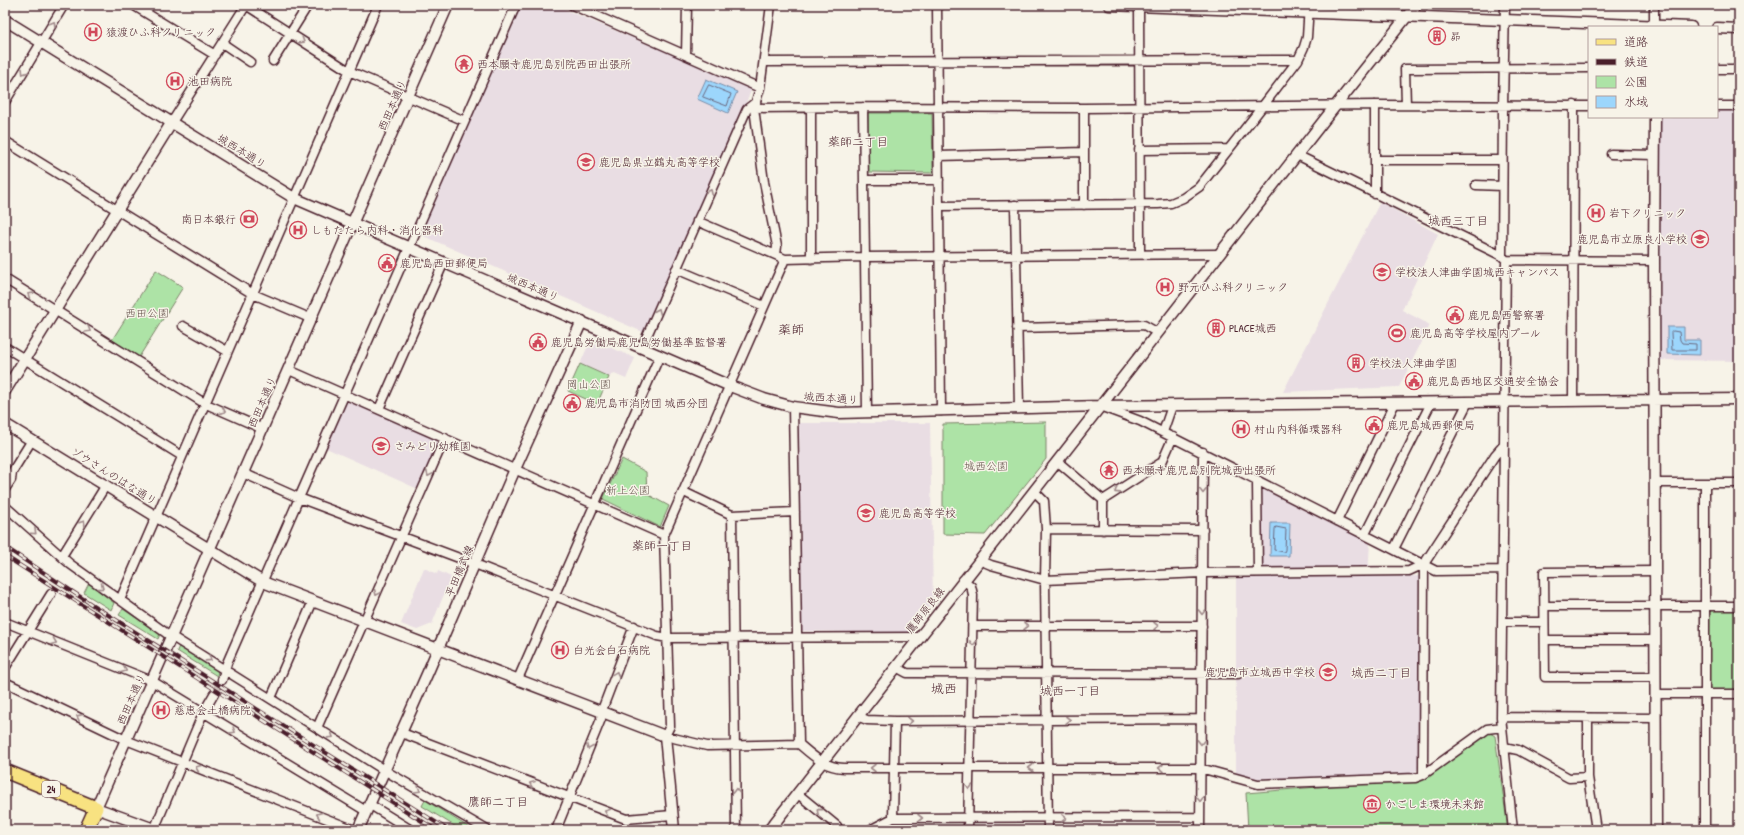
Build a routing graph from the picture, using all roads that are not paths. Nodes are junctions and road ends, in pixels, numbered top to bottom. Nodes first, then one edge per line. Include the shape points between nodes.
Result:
1 (64, 5) edge
2 (134, 5) edge
3 (246, 5) edge
4 (308, 5) edge
5 (378, 5) edge
6 (448, 5) edge
7 (516, 5) edge
8 (572, 5) edge
9 (687, 5) edge
10 (771, 5) edge
11 (938, 5) edge
12 (1109, 5) edge
13 (1139, 5) edge
14 (1416, 5) edge
15 (1505, 5) edge
16 (1654, 5) edge
17 (1309, 9) edge
18 (1407, 18) junction
19 (5, 20) edge
20 (1505, 20) junction
21 (1654, 26) edge
22 (1718, 28) edge
23 (1739, 28) edge
24 (290, 33) junction
25 (42, 42) junction
26 (222, 44) junction
27 (215, 55) junction
28 (686, 55) junction
29 (1139, 60) junction
30 (1298, 60) junction
31 (272, 61) dead end
32 (938, 61) junction
33 (250, 62) dead end
34 (764, 62) junction
35 (1504, 68) junction
36 (1588, 68) edge
37 (1718, 68) edge
38 (1739, 69) edge
39 (349, 71) junction
40 (760, 88) junction
41 (408, 97) junction
42 (5, 102) edge
43 (755, 105) junction
44 (1336, 105) junction
45 (1375, 105) junction
46 (1406, 105) junction
47 (1574, 105) junction
48 (1502, 106) junction
49 (1588, 106) edge
50 (1718, 106) edge
51 (1739, 106) edge
52 (863, 107) junction
53 (1262, 107) junction
54 (811, 108) junction
55 (938, 108) junction
56 (1084, 108) junction
57 (1139, 108) junction
58 (1655, 118) edge
59 (172, 122) junction
60 (465, 122) junction
61 (5, 141) edge
62 (1139, 150) junction
63 (1228, 150) junction
64 (1084, 152) junction
65 (1611, 154) dead end
66 (1297, 155) junction
67 (1655, 155) junction
68 (938, 156) junction
69 (1376, 160) junction
70 (1502, 160) junction
71 (864, 180) junction
72 (939, 180) junction
73 (1476, 185) dead end
74 (1502, 186) junction
75 (1375, 194) junction
76 (294, 198) junction
77 (1015, 205) junction
78 (1084, 205) junction
79 (1139, 205) junction
80 (939, 206) junction
81 (117, 210) junction
82 (698, 221) junction
83 (353, 224) junction
84 (409, 247) junction
85 (1140, 253) junction
86 (1220, 254) junction
87 (776, 255) junction
88 (1017, 256) junction
89 (865, 257) junction
90 (939, 257) junction
91 (1504, 258) junction
92 (784, 259) junction
93 (811, 259) junction
94 (1574, 260) junction
95 (1654, 261) junction
96 (444, 262) junction
97 (676, 269) junction
98 (5, 279) edge
99 (253, 294) junction
100 (764, 306) junction
101 (54, 310) junction
102 (312, 319) junction
103 (582, 321) junction
104 (183, 326) dead end
105 (1017, 328) junction
106 (1158, 333) junction
107 (5, 347) edge
108 (642, 347) junction
109 (227, 352) junction
110 (660, 355) junction
111 (24, 359) junction
112 (289, 370) junction
113 (730, 386) junction
114 (5, 390) edge
115 (345, 394) junction
116 (1654, 399) junction
117 (1739, 399) edge
118 (1573, 401) junction
119 (1431, 402) junction
120 (1468, 402) junction
121 (1504, 402) junction
122 (204, 403) junction
123 (1395, 403) junction
124 (1100, 406) junction
125 (1172, 406) junction
126 (793, 407) junction
127 (1018, 408) junction
128 (379, 409) junction
129 (941, 411) junction
130 (867, 412) junction
131 (5, 424) edge
132 (263, 429) junction
133 (1163, 432) junction
134 (1173, 437) junction
135 (445, 438) junction
136 (32, 440) junction
137 (1503, 446) junction
138 (1203, 452) junction
139 (182, 456) junction
140 (1057, 461) junction
141 (515, 469) junction
142 (243, 473) junction
143 (1257, 481) junction
144 (1655, 483) junction
145 (1705, 483) junction
146 (1739, 483) edge
147 (106, 485) junction
148 (5, 489) edge
149 (1034, 491) junction
150 (684, 492) junction
151 (299, 498) junction
152 (1103, 500) junction
153 (595, 505) junction
154 (5, 506) edge
155 (795, 512) junction
156 (732, 515) junction
157 (155, 516) junction
158 (1337, 521) junction
159 (1046, 529) junction
160 (1103, 530) junction
161 (1203, 530) junction
162 (1365, 534) junction
163 (664, 535) junction
164 (401, 536) junction
165 (1394, 549) junction
166 (209, 550) junction
167 (62, 556) junction
168 (979, 560) junction
169 (475, 564) junction
170 (1424, 564) junction
171 (1502, 570) junction
172 (1655, 571) junction
173 (1258, 572) junction
174 (1202, 573) junction
175 (963, 580) junction
176 (1045, 580) junction
177 (263, 582) junction
178 (51, 594) dead end
179 (555, 595) junction
180 (120, 600) junction
181 (313, 601) junction
182 (1544, 606) junction
183 (1655, 606) junction
184 (1704, 606) junction
185 (1739, 606) edge
186 (365, 620) junction
187 (5, 622) edge
188 (1502, 622) junction
189 (1544, 622) junction
190 (634, 626) junction
191 (973, 626) junction
192 (1045, 626) junction
193 (1202, 626) junction
194 (28, 632) junction
195 (172, 636) junction
196 (920, 637) junction
197 (668, 638) junction
198 (733, 638) junction
199 (797, 638) junction
200 (1545, 640) junction
201 (1655, 640) junction
202 (438, 649) junction
203 (896, 667) junction
204 (5, 668) edge
205 (225, 670) junction
206 (971, 673) junction
207 (1047, 673) junction
208 (1202, 673) junction
209 (1238, 674) dead end
210 (1655, 677) junction
211 (518, 679) junction
212 (222, 680) tunnel mouth
213 (152, 681) junction
214 (5, 682) edge
215 (214, 694) tunnel mouth
216 (1655, 694) junction
217 (1705, 694) junction
218 (1739, 694) edge
219 (271, 698) junction
220 (602, 710) junction
221 (203, 713) junction
222 (857, 716) junction
223 (1501, 717) junction
224 (1588, 718) junction
225 (1655, 718) junction
226 (970, 720) junction
227 (1047, 720) junction
228 (1201, 720) junction
229 (895, 721) junction
230 (1502, 727) junction
231 (317, 728) junction
232 (402, 733) junction
233 (665, 736) junction
234 (126, 740) junction
235 (799, 744) junction
236 (735, 746) junction
237 (1504, 747) junction
238 (183, 763) junction
239 (822, 763) junction
240 (894, 768) junction
241 (970, 768) junction
242 (1048, 768) junction
243 (1200, 768) junction
244 (384, 770) junction
245 (5, 771) edge
246 (1423, 775) junction
247 (1588, 777) junction
248 (798, 794) junction
249 (569, 797) junction
250 (96, 808) junction
251 (368, 808) junction
252 (672, 815) junction
253 (1200, 817) junction
254 (893, 818) junction
255 (969, 818) junction
256 (1048, 818) junction
257 (86, 830) edge
258 (155, 830) edge
259 (357, 830) edge
260 (411, 830) edge
261 (487, 830) edge
262 (556, 830) edge
263 (674, 830) edge
264 (736, 830) edge
265 (770, 830) edge
266 (838, 830) edge
267 (870, 830) edge
268 (968, 830) edge
269 (1048, 830) edge
270 (1200, 830) edge
271 (1513, 830) edge
272 (1596, 830) edge
273 (1656, 830) edge
274 (1705, 830) edge

25 -> 1 street
2 - 27 street
3 - 24 street
3 - 26 street
4 - 24 street
5 - 39 street
6 - 41 street, 西田本通り
7 - 60 street
8 - 28 street
9 - 28 street
10 - 34 street
11 - 32 street
12 - 13 street
13 - 17 street
13 - 29 street
14 - 18 street, 鷹師原良線
15 - 20 street
16 - 21 street
17 - 18 street
17 - 30 street via 1307,37
18 - 20 street
18 - 44 street, 鷹師原良線
19 - 25 street, 城西本通り
20 - 21 street
20 - 35 street
22 - 23 street
24 - 31 street
24 -> 39 street
25 -> 42 street
25 - 59 street, 城西本通り
26 - 27 street
26 - 33 street
27 - 59 street
28 - 40 street
29 - 30 street
29 - 32 street
29 - 57 street
30 - 53 street
32 - 34 street
32 - 55 street
34 - 40 street
35 - 36 street
35 - 46 street via 1405,69
35 - 48 street
37 - 38 street
39 - 41 street
39 - 76 street
40 - 43 street
41 - 60 street
41 - 83 street, 西田本通り
43 - 54 street
82 -> 43 street via 747,109
43 - 87 street via 764,182 777,246
44 - 45 street
44 - 53 street
44 - 66 street, 鷹師原良線
45 - 46 street
45 - 69 street
46 - 48 street
47 - 48 street
47 - 49 street
47 - 94 street
48 - 70 street
50 - 51 street
52 - 54 street
52 - 55 street
52 - 71 street
53 - 57 street
53 - 63 street
54 - 93 street
55 - 56 street
55 - 68 street
56 - 57 street
56 - 64 street
57 - 62 street
58 - 67 street
59 - 76 street, 城西本通り
59 - 81 street
60 - 84 street
61 - 81 street
62 - 63 street
62 - 79 street
63 - 79 street via 1191,194 1171,203
64 - 68 street
64 - 78 street
65 - 67 street
66 - 75 street
66 - 86 street, 鷹師原良線
67 - 95 street
68 - 72 street
69 - 70 street
69 - 75 street
70 - 74 street
71 - 72 street
71 - 89 street
72 - 80 street
73 - 74 street
74 - 91 street
75 - 91 street
76 - 83 street, 城西本通り
76 - 99 street
77 - 78 street
77 - 80 street
77 - 88 street
78 - 79 street
79 - 85 street
80 - 90 street
81 - 99 street
81 - 101 street
82 - 87 street
82 - 97 street
83 - 84 street, 城西本通り
83 - 102 street, 西田本通り
84 - 96 street, 城西本通り
84 - 115 street
85 - 86 street
85 - 88 street
86 - 106 street, 鷹師原良線
87 - 92 street
88 - 90 street
88 - 105 street
89 - 90 street
89 - 93 street
89 - 130 street
90 - 129 street
91 - 94 street
91 - 121 street
92 - 93 street
92 - 100 street
94 - 95 street
94 - 118 street
95 - 116 street
96 - 103 street, 城西本通り
96 - 128 street
97 - 100 street
108 -> 97 street
101 -> 98 street
99 - 102 street
99 - 109 street
100 - 113 street
101 - 111 street
101 -> 122 street
102 - 112 street, 西田本通り
103 - 108 street, 城西本通り
103 - 141 street, 平田橋武線
104 - 109 street
105 - 106 street via 1144,325
105 - 127 street
106 - 124 street, 鷹師原良線
107 - 111 street
108 - 110 street, 城西本通り
109 - 122 street
110 - 113 street, 城西本通り
110 - 153 street
111 - 114 street
111 - 139 street
112 - 115 street
112 - 132 street, 西田本通り
113 - 126 street, 城西本通り via 764,400
113 - 150 street
115 - 128 street
115 - 151 street
116 - 117 street, 城西本通り
116 - 118 street, 城西本通り
116 - 144 street
118 - 121 street, 城西本通り
119 - 120 street, 城西本通り
119 - 123 street, 城西本通り
119 - 162 street
120 - 121 street, 城西本通り
120 - 165 street
121 - 137 street
122 -> 132 street
122 - 139 street
123 - 125 street, 城西本通り
123 - 158 street
124 - 125 street, 城西本通り
124 - 127 street, 城西本通り
124 - 133 street via 1140,420
124 - 140 street, 鷹師原良線
125 - 133 street
126 - 130 street, 城西本通り via 839,413
126 - 155 street
127 - 129 street, 城西本通り
128 - 135 street
129 - 130 street, 城西本通り
131 - 136 street, ゾウさんのはな通り
132 - 142 street, 西田本通り
133 - 134 street
134 - 138 street
134 -> 152 street via 1162,462
135 - 141 street
135 -> 164 street
136 - 147 street, ゾウさんのはな通り
136 - 148 street via 12,472 11,480
137 - 170 street
137 - 171 street
138 - 143 street
138 -> 161 street
139 - 157 street
140 - 149 street, 鷹師原良線
140 - 152 street
141 - 153 street
141 - 169 street, 平田橋武線
142 - 151 street
142 - 166 street, 西田本通り
143 - 158 street
143 - 173 street
144 - 145 street
144 - 172 street
145 - 146 street
145 - 184 street
147 - 157 street, ゾウさんのはな通り
167 -> 147 street
149 - 159 street via 1044,501
149 - 168 street, 鷹師原良線
150 - 156 street
150 - 163 street
151 - 164 street
151 - 177 street
152 - 160 street
153 - 163 street
153 - 179 street
154 -> 167 street
155 - 156 street
155 - 199 street
156 - 198 street
157 - 166 street, ゾウさんのはな通り
157 - 180 street
158 - 162 street
159 - 160 street
159 - 176 street
160 - 161 street
161 - 174 street
162 - 165 street
163 - 197 street
164 - 169 street
164 -> 186 street
165 - 170 street
166 - 177 street, ゾウさんのはな通り
166 - 195 street, 西田本通り
167 -> 180 street
168 - 175 street, 鷹師原良線
168 - 176 street
169 - 179 street
169 - 202 street, 平田橋武線
170 - 171 street via 1436,571
170 - 173 street via 1409,571
170 - 246 street
171 - 188 street
172 - 182 street via 1544,572
172 - 183 street
173 - 174 street
174 - 176 street
174 -> 193 street
175 - 191 street via 971,586 973,595
175 - 196 street, 鷹師原良線
176 - 192 street
177 - 181 street, ゾウさんのはな通り
177 - 205 street
178 - 194 street
179 - 190 street
179 - 211 street
180 - 195 street
181 - 186 street, ゾウさんのはな通り
181 - 219 street
182 - 183 street
182 - 189 street
183 - 184 street
183 - 201 street
184 - 185 street
184 - 217 street
186 - 202 street, ゾウさんのはな通り
186 - 231 street
187 - 194 street
188 - 189 street
188 - 223 street
189 - 200 street
190 - 197 street
220 -> 190 street
191 -> 192 street
191 -> 206 street
192 -> 193 street
192 - 207 street
193 - 208 street
194 - 204 street
194 -> 213 street
195 -> 205 street
195 - 213 street, 西田本通り
196 - 199 street
196 - 203 street, 鷹師原良線
197 - 198 street
197 - 233 street via 670,726
198 - 199 street
198 - 236 street
199 - 235 street
200 - 201 street
200 - 210 street via 1545,677
201 - 210 street
202 - 211 street, ゾウさんのはな通り
202 - 232 street, 平田橋武線
203 - 206 street via 907,673
203 - 222 street, 鷹師原良線
205 - 212 street
205 - 219 street
206 - 207 street
206 - 226 street
207 - 208 street
207 - 227 street
208 - 209 street
208 - 228 street
210 - 216 street
211 - 220 street, ゾウさんのはな通り
213 - 221 street
213 - 234 street, 西田本通り
234 -> 214 street
215 - 221 street
216 - 217 street
216 - 225 street
217 - 218 street
217 - 274 street
219 - 231 street
220 - 233 street, ゾウさんのはな通り
220 -> 249 street via 601,719
221 - 238 street
221 -> 251 street
222 - 229 street via 867,720
222 - 239 street, 鷹師原良線
223 - 224 street
223 - 230 street
224 - 225 street
224 - 247 street
225 - 273 street
226 - 227 street
229 -> 226 street
226 - 241 street
227 -> 228 street
227 - 242 street
228 -> 243 street
229 - 240 street
230 - 237 street
230 - 246 street via 1487,729
231 -> 244 street
232 - 244 street, 平田橋武線
249 -> 232 street
233 - 236 street via 707,746
233 - 252 street
234 - 238 street
234 - 250 street, 西田本通り
235 - 236 street
235 - 239 street
264 -> 236 street
237 - 247 street via 1518,750 1569,778
237 - 271 street
238 - 258 street
259 -> 238 street
240 -> 239 street via 833,768
239 - 248 street, 鷹師原良線
240 - 241 street
240 - 254 street
242 -> 241 street
241 -> 255 street
243 -> 242 street
242 - 256 street
243 - 246 street via 1258,784 1415,778
243 -> 253 street
244 - 251 street, 平田橋武線
244 -> 261 street
245 - 250 main road, 24
247 - 272 street
248 - 265 street, 鷹師原良線
266 -> 248 street via 837,826
252 -> 249 street via 626,819
249 - 262 street
250 - 257 main road
250 - 258 street
251 - 259 street, 平田橋武線
251 - 260 street
252 - 263 street
256 -> 253 street
253 - 270 street
254 -> 255 street
254 - 267 street
255 - 256 street
255 - 268 street
256 - 269 street

